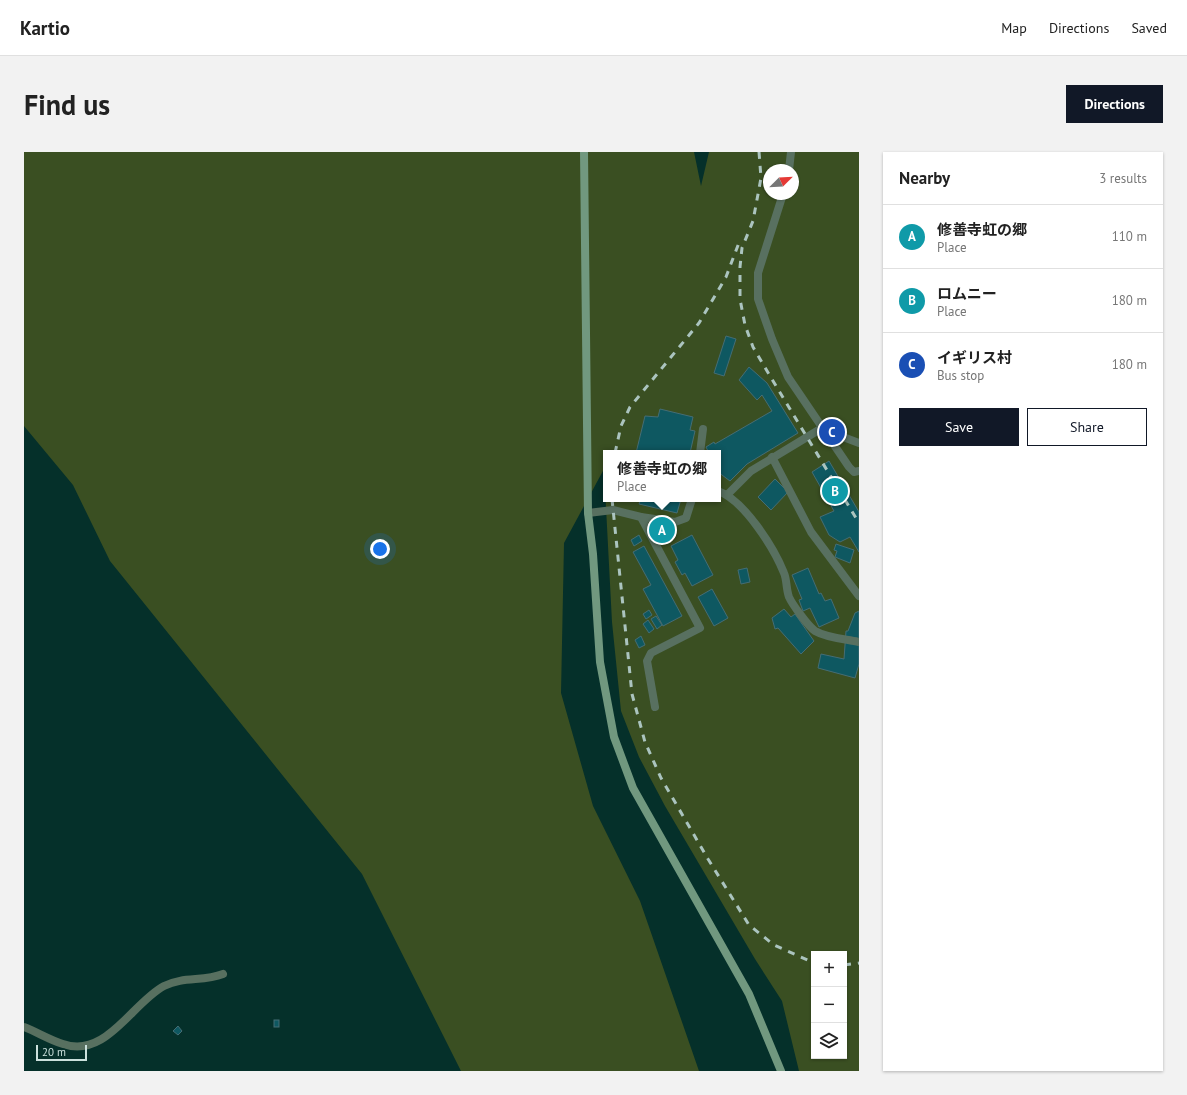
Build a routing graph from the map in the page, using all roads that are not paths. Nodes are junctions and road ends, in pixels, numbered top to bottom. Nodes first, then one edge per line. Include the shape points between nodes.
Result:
1 (584, 152) edge
2 (791, 152) edge
3 (790, 164) edge
4 (781, 200) edge
5 (822, 428) junction
6 (703, 429) dead end
7 (859, 443) edge
8 (700, 450) edge
9 (772, 457) junction
10 (859, 471) edge
11 (721, 492) edge
12 (728, 494) junction
13 (691, 502) edge
14 (588, 513) junction
15 (641, 517) junction
16 (859, 596) edge
17 (859, 642) edge
18 (655, 707) dead end
19 (223, 974) dead end
20 (24, 1026) edge
21 (782, 1071) edge

1 - 14 street
2 - 3 street
4 - 5 street via 758,273 758,299 788,377
5 - 7 street
5 - 9 street
5 - 10 street via 849,467 854,472
6 - 8 street
9 - 12 street via 751,471
9 - 16 street via 811,532
11 - 12 street
12 - 17 street via 751,519 765,540 784,573 789,598 814,631
13 - 15 street via 686,518 675,522
14 - 15 street via 612,510
14 - 21 street via 600,662 614,737 633,788 749,994
15 - 18 street via 700,628 651,653 647,661
19 - 20 street via 212,978 186,979 163,987 103,1038 83,1046 63,1045

